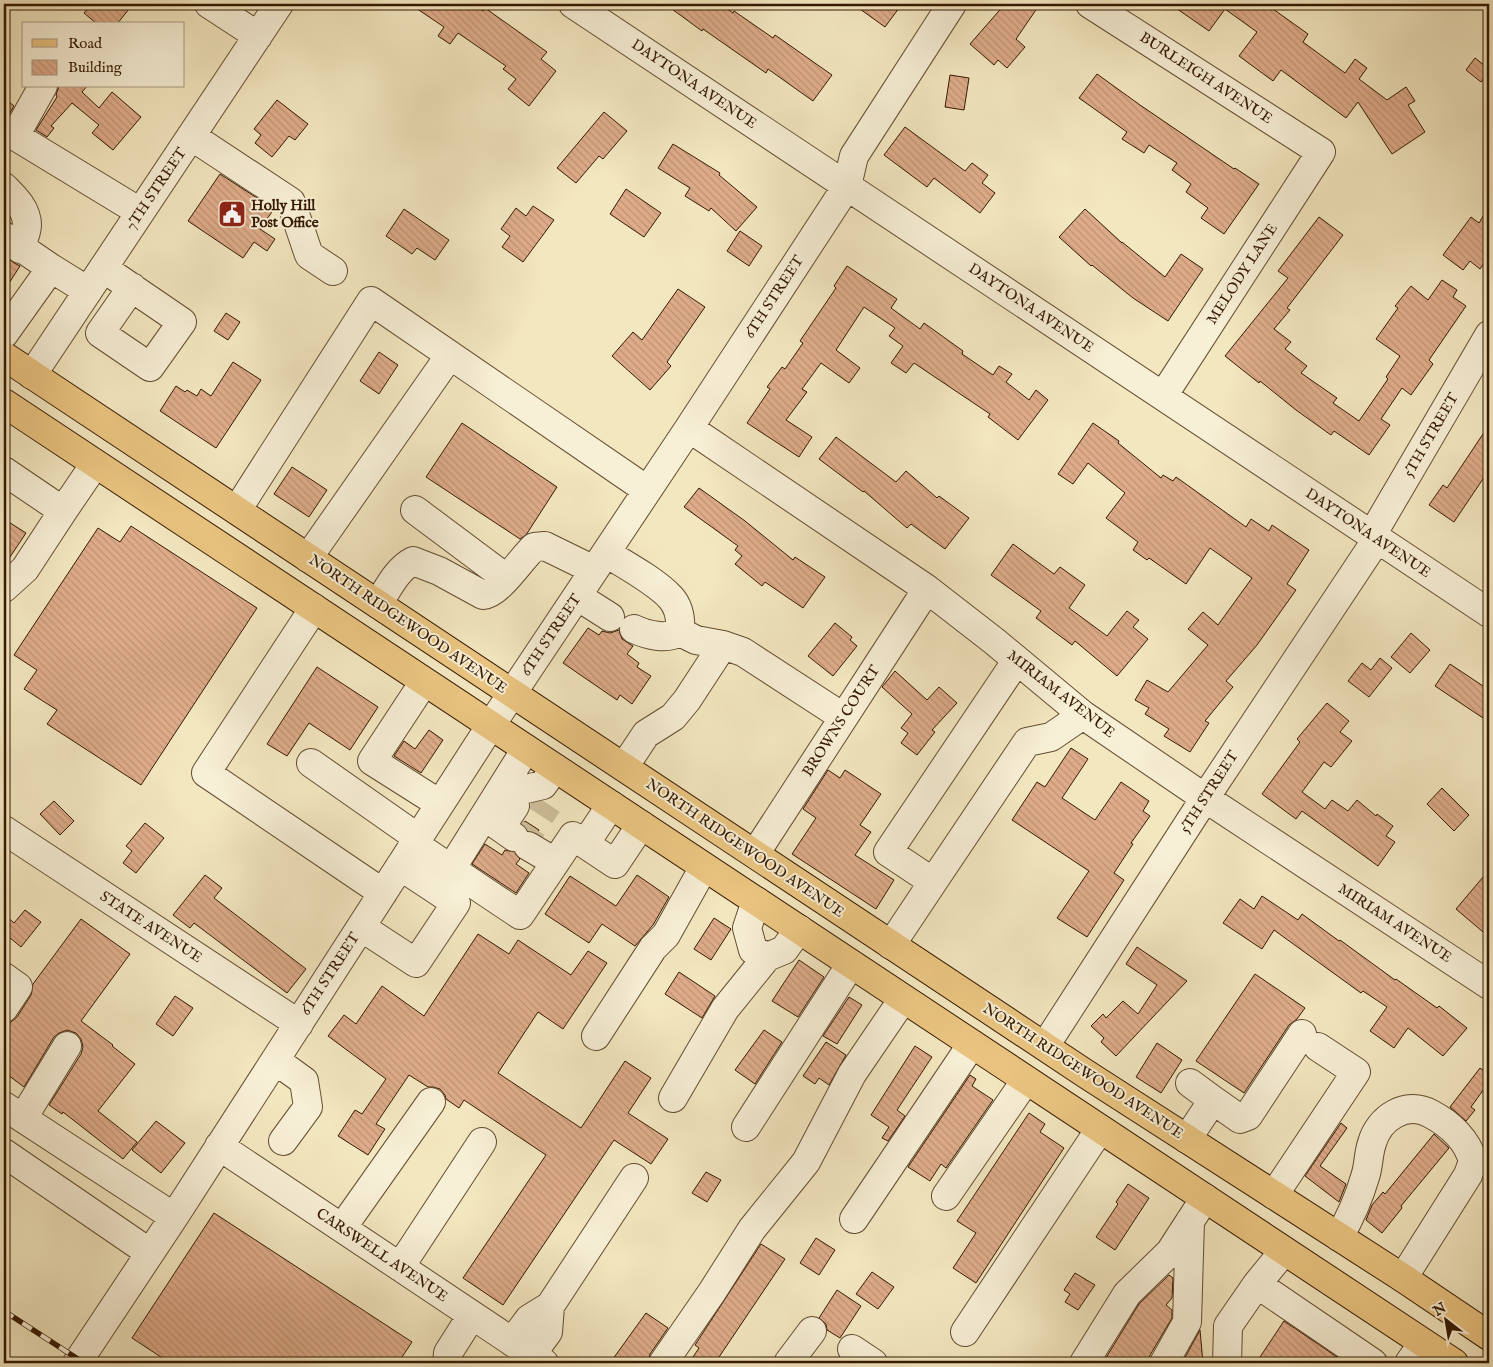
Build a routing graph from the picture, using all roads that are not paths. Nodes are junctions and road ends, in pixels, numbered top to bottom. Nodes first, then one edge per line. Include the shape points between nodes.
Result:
1 (209, 4) edge
2 (279, 4) edge
3 (573, 4) edge
4 (952, 4) edge
5 (1090, 4) edge
6 (258, 36) junction
7 (42, 88) edge
8 (191, 136) junction
9 (10, 144) edge
10 (1322, 152) joint
11 (847, 186) junction
12 (4, 187) edge
13 (140, 212) junction
14 (12, 243) edge
15 (51, 268) junction
16 (103, 268) junction
17 (333, 271) dead end
18 (132, 287) dead end
19 (88, 291) junction
20 (4, 334) edge
21 (1489, 335) edge
22 (450, 355) junction
23 (4, 356) edge
24 (32, 375) junction
25 (4, 380) edge
26 (1163, 396) junction
27 (4, 403) edge
28 (689, 428) junction
29 (95, 464) junction
30 (4, 471) edge
31 (648, 490) junction
32 (236, 510) junction
33 (415, 510) dead end
34 (62, 511) junction
35 (1375, 537) junction
36 (308, 558) junction
37 (600, 561) junction
38 (506, 578) junction
39 (4, 588) edge
40 (927, 589) junction
41 (577, 596) junction
42 (378, 604) junction
43 (314, 608) junction
44 (1489, 612) edge
45 (680, 632) junction
46 (723, 646) junction
47 (1016, 660) junction
48 (424, 682) junction
49 (512, 693) junction
50 (1083, 715) junction
51 (843, 717) junction
52 (491, 726) junction
53 (526, 749) junction
54 (311, 763) dead end
55 (624, 767) junction
56 (1205, 798) junction
57 (440, 804) junction
58 (610, 805) junction
59 (524, 809) junction
60 (641, 825) junction
61 (4, 830) edge
62 (585, 844) junction
63 (411, 850) junction
64 (755, 854) junction
65 (555, 862) junction
66 (704, 867) junction
67 (451, 869) junction
68 (933, 882) junction
69 (383, 892) junction
70 (756, 901) junction
71 (361, 927) junction
72 (799, 930) junction
73 (891, 945) junction
74 (767, 957) junction
75 (852, 964) junction
76 (4, 978) edge
77 (1489, 985) edge
78 (904, 999) junction
79 (4, 1008) edge
80 (299, 1024) junction
81 (596, 1036) dead end
82 (972, 1044) junction
83 (67, 1046) dead end
84 (1045, 1046) junction
85 (275, 1060) junction
86 (1086, 1074) junction
87 (1026, 1080) junction
88 (1190, 1083) dead end
89 (673, 1098) dead end
90 (1213, 1100) junction
91 (431, 1102) dead end
92 (13, 1112) edge
93 (746, 1127) dead end
94 (1100, 1129) junction
95 (1187, 1138) junction
96 (283, 1141) dead end
97 (482, 1142) dead end
98 (219, 1146) junction
99 (4, 1153) edge
100 (634, 1178) dead end
101 (1274, 1195) junction
102 (946, 1196) dead end
103 (1205, 1198) junction
104 (174, 1217) junction
105 (854, 1219) dead end
106 (1190, 1221) junction
107 (342, 1228) junction
108 (1339, 1237) junction
109 (1284, 1250) junction
110 (150, 1253) junction
111 (400, 1267) junction
112 (1403, 1278) junction
113 (1257, 1284) junction
114 (472, 1315) junction
115 (812, 1331) dead end
116 (965, 1332) dead end
117 (1489, 1336) edge
118 (529, 1353) edge
119 (1416, 1353) edge
120 (77, 1363) edge
121 (447, 1363) edge
122 (663, 1363) edge
123 (788, 1363) edge
124 (1084, 1363) edge
125 (1164, 1363) edge
126 (1227, 1363) edge
127 (1373, 1363) edge
128 (1454, 1363) edge

1 - 6 street
2 - 6 street, 7TH STREET
3 - 11 street, DAYTONA AVENUE
4 - 11 street, 6TH STREET via 854,156
5 - 10 street, BURLEIGH AVENUE
6 - 8 street, 7TH STREET
7 - 9 street
8 - 13 street, 7TH STREET
8 - 17 street via 291,202 309,254
9 - 13 street
10 - 26 street, MELODY LANE
11 - 26 street, DAYTONA AVENUE
11 - 28 street, 6TH STREET
12 - 14 street via 26,215 27,225
13 - 16 street, 7TH STREET
14 - 15 street
15 - 19 street
15 - 20 street
16 - 18 street
16 - 19 street, 7TH STREET
19 - 24 street, 7TH STREET
21 - 35 street, 5TH STREET
22 - 31 street
22 - 32 street via 371,301
22 - 36 street
23 - 24 main road, NORTH RIDGEWOOD AVENUE
24 - 25 main road
24 - 32 main road, NORTH RIDGEWOOD AVENUE
26 - 35 street, DAYTONA AVENUE
27 - 29 main road
28 - 31 street, 6TH STREET
28 - 40 street, MIRIAM AVENUE
29 - 34 street
29 - 43 main road
30 - 34 street
31 - 37 street, 6TH STREET
32 - 36 main road, NORTH RIDGEWOOD AVENUE
33 - 38 street
34 - 39 street via 24,568
35 - 44 street, DAYTONA AVENUE
35 - 56 street, 5TH STREET
36 - 42 main road, NORTH RIDGEWOOD AVENUE
37 - 38 street via 545,546 534,548
37 - 41 street, 6TH STREET
37 - 45 street via 629,566 672,599 680,617
38 - 42 street via 489,595 483,595 413,561 397,575
40 - 47 street, MIRIAM AVENUE
40 - 51 street, BROWNS COURT
41 - 45 street via 622,623 651,635
41 - 49 street, 6TH STREET
42 - 49 main road, NORTH RIDGEWOOD AVENUE
43 - 48 main road
43 - 69 street via 206,773
45 - 46 street via 696,640
46 - 51 street via 743,652
46 - 55 street via 678,712 646,734
47 - 50 street, MIRIAM AVENUE
47 - 68 street via 888,852
48 - 52 main road
48 - 57 street via 372,761
49 - 52 street, 6TH STREET
49 - 55 main road, NORTH RIDGEWOOD AVENUE
50 - 56 street, MIRIAM AVENUE
50 - 68 street via 1050,737 1027,742
51 - 64 street, BROWNS COURT
52 - 53 main road
52 - 57 street, 6TH STREET
53 - 59 main road
53 - 59 street
54 - 63 street
55 - 64 main road, NORTH RIDGEWOOD AVENUE
56 - 77 street, MIRIAM AVENUE
56 - 84 street, 5TH STREET
57 - 63 street, 6TH STREET
58 - 59 main road
58 - 60 main road
58 - 62 street
59 - 65 street
59 - 67 street
60 - 62 street via 615,864
60 - 66 main road
61 - 80 street, STATE AVENUE
62 - 65 street via 573,836
63 - 67 street
63 - 69 street, 6TH STREET
63 - 71 street via 456,903 416,964
64 - 73 main road, NORTH RIDGEWOOD AVENUE
65 - 67 street via 520,915
66 - 70 main road
66 - 81 street via 666,935 653,948
68 - 73 street
69 - 71 street, 6TH STREET
70 - 72 main road
70 - 74 street via 747,928 753,950
71 - 80 street, 6TH STREET
72 - 74 street via 784,950
72 - 75 main road
73 - 84 main road, NORTH RIDGEWOOD AVENUE
74 - 89 street via 725,1009
75 - 78 main road
75 - 93 street
76 - 79 street via 18,987
78 - 82 main road
78 - 122 street via 852,1074 806,1162 752,1229
80 - 85 street, 6TH STREET
82 - 84 main road via 1016,1049
82 - 87 main road
82 - 105 street
83 - 92 street
84 - 86 main road, NORTH RIDGEWOOD AVENUE
85 - 96 street via 304,1081 308,1107
85 - 98 street, 6TH STREET
86 - 87 main road via 1054,1072
86 - 95 main road, NORTH RIDGEWOOD AVENUE
87 - 94 main road
87 - 102 street
88 - 90 street
90 - 95 street
90 - 101 street via 1240,1119 1248,1116 1310,1040 1356,1072
91 - 107 street
92 - 104 street
94 - 103 main road
94 - 116 street
95 - 101 main road, NORTH RIDGEWOOD AVENUE
97 - 111 street
98 - 104 street, 6TH STREET
98 - 107 street, CARSWELL AVENUE
99 - 110 street
100 - 118 street via 550,1306 548,1332
101 - 108 main road, NORTH RIDGEWOOD AVENUE
103 - 106 street
103 - 109 main road
104 - 110 street, 6TH STREET
106 - 124 street via 1170,1252 1127,1294
106 - 125 street via 1187,1322
107 - 111 street, CARSWELL AVENUE
108 - 112 main road, NORTH RIDGEWOOD AVENUE
108 - 112 street via 1351,1217 1366,1177 1372,1142 1384,1122 1396,1112 1409,1109 1426,1111 1446,1123 1463,1140 1473,1161 1468,1175
109 - 113 street
109 - 119 main road
110 - 120 street, 6TH STREET
111 - 114 street, CARSWELL AVENUE
112 - 117 main road, NORTH RIDGEWOOD AVENUE
113 - 126 street via 1228,1326
113 - 127 street
114 - 118 street, CARSWELL AVENUE
114 - 121 street via 448,1353
115 - 123 street
119 - 128 main road

